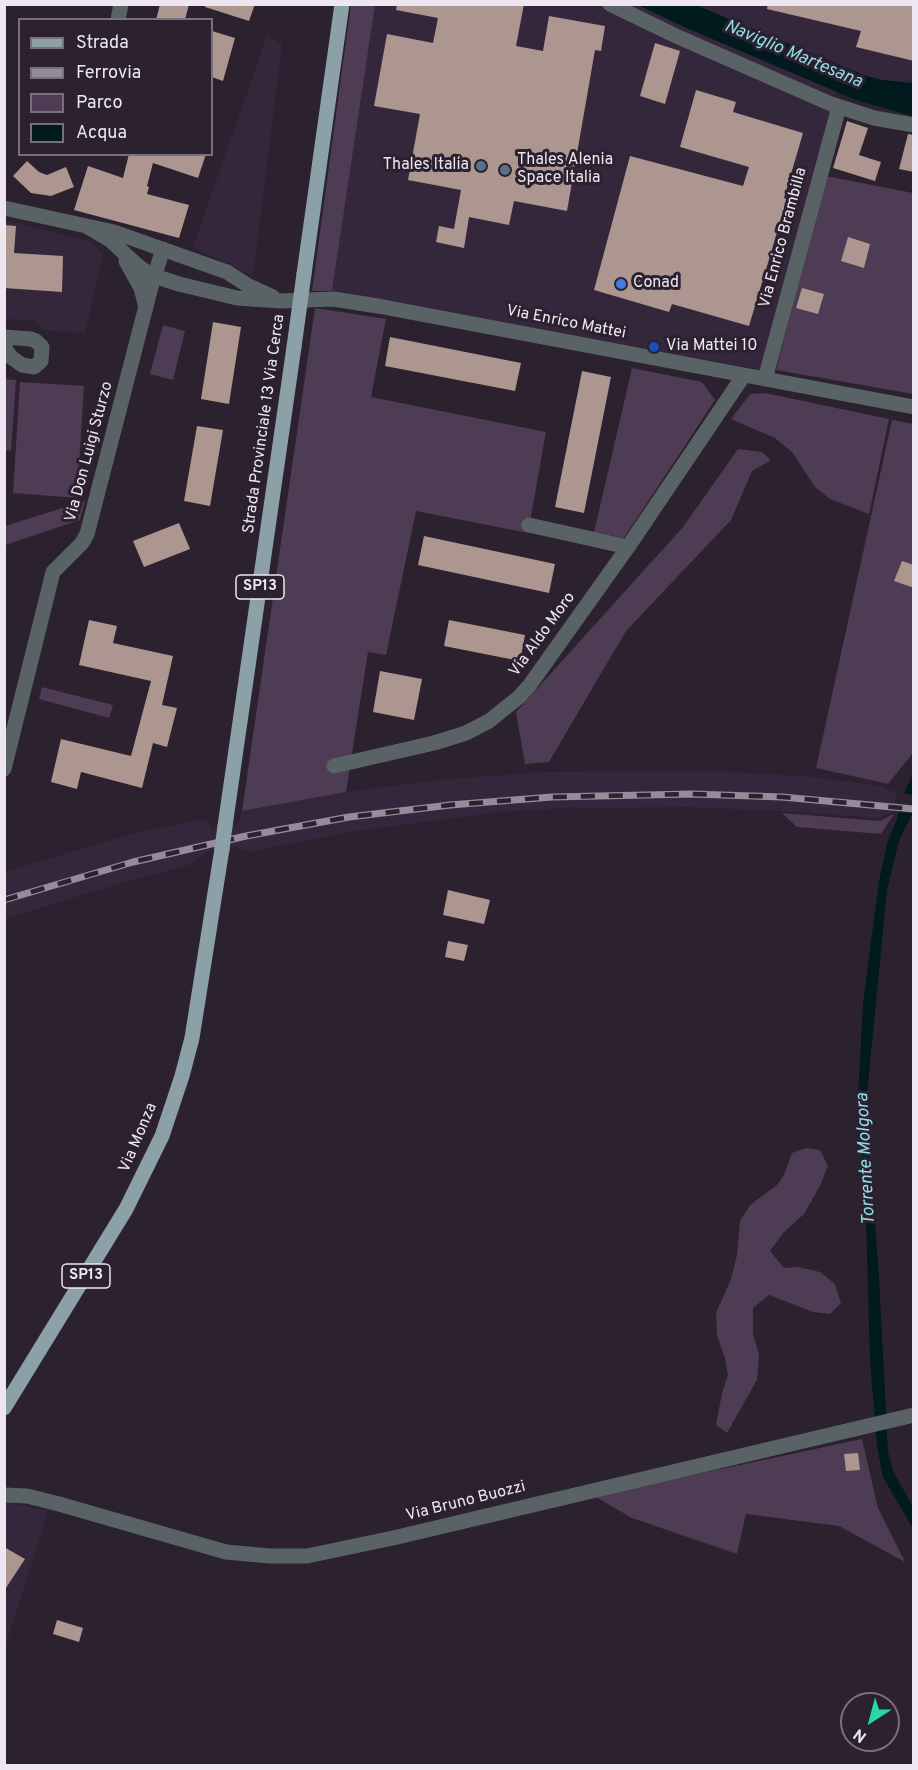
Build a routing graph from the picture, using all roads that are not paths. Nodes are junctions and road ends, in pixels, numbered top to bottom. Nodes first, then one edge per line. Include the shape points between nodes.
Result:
1 (342, 4) edge
2 (610, 4) edge
3 (839, 107) junction
4 (914, 125) edge
5 (4, 208) edge
6 (88, 227) junction
7 (119, 247) junction
8 (163, 249) junction
9 (155, 276) junction
10 (281, 301) junction
11 (146, 307) junction
12 (4, 337) edge
13 (4, 347) edge
14 (744, 375) junction
15 (765, 379) junction
16 (914, 407) edge
17 (529, 525) dead end
18 (628, 547) junction
19 (334, 766) dead end
20 (4, 769) edge
21 (222, 849) joint
22 (4, 1408) edge
23 (910, 1416) edge
24 (4, 1482) edge
25 (4, 1495) edge
26 (27, 1496) junction

1 - 21 main road, Strada Provinciale 13 Via Cerca / SP13, bridge
2 - 3 street
3 - 4 street
3 - 15 street, Via Enrico Brambilla
5 - 6 street
6 - 7 street, Via Enrico Mattei
6 - 8 street
7 - 9 street, Via Enrico Mattei
7 - 11 street via 141,288
8 - 9 street, Via Don Luigi Sturzo
8 - 10 street via 228,272
9 - 10 street, Via Enrico Mattei via 237,298
9 - 11 street, Via Don Luigi Sturzo
10 - 14 street, Via Enrico Mattei via 333,299 378,306
11 - 20 street, Via Don Luigi Sturzo via 87,534 53,572
12 - 13 street via 36,341 42,349 41,361 34,367 25,367
14 - 15 street, Via Enrico Mattei
14 - 18 street, Via Aldo Moro
15 - 16 street, Via Enrico Mattei
17 - 18 street
18 - 19 street, Via Aldo Moro via 529,686 496,716 451,738
21 - 22 main road, Via Monza / SP13 via 192,1038 162,1136 126,1209
23 - 26 street, Via Bruno Buozzi via 307,1556 226,1552
24 - 26 street, Via Bruno Buozzi
25 - 26 street, Via Bruno Buozzi

